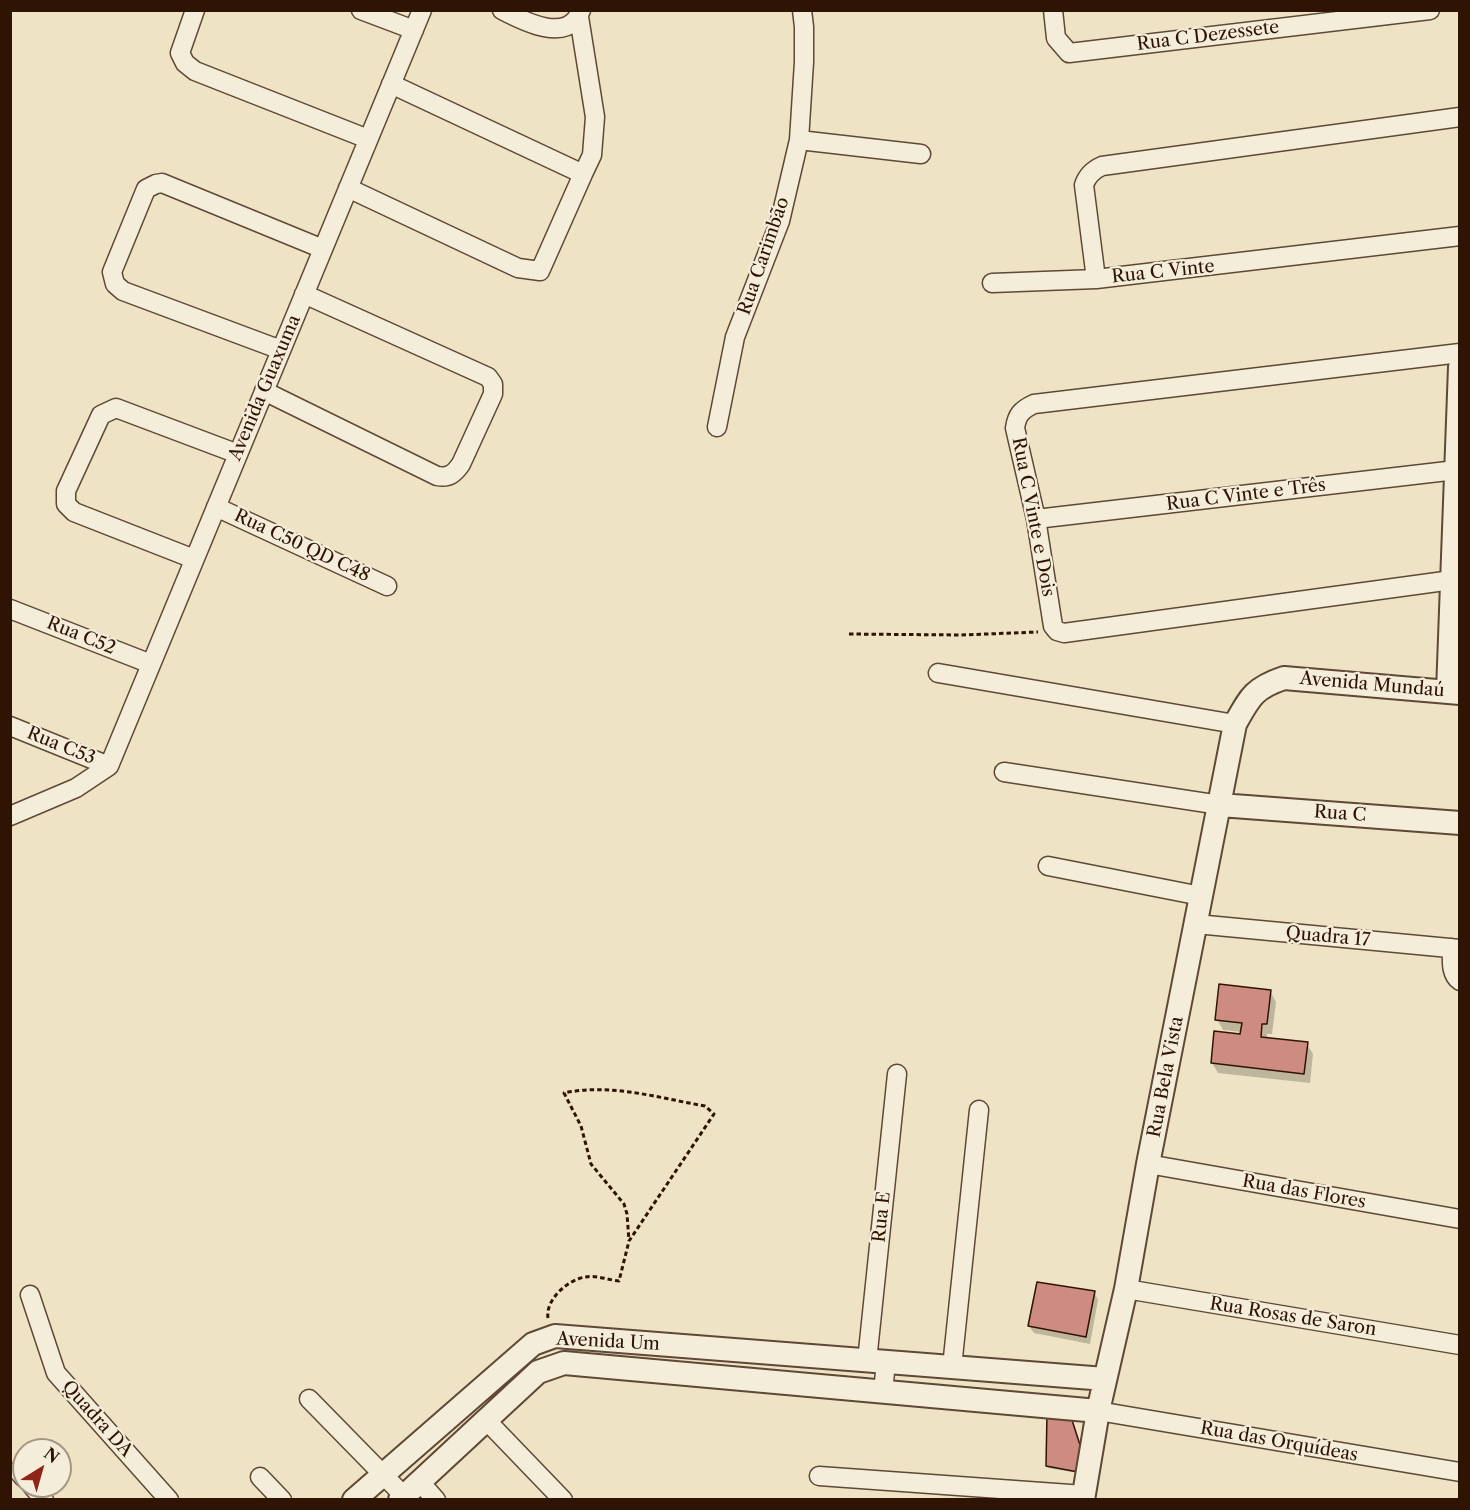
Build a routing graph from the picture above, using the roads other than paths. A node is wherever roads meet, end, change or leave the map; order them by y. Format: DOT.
graph roads {
  1 [pos="195,10"];
  2 [pos="361,10"];
  3 [pos="422,10"];
  4 [pos="502,10"];
  5 [pos="802,10"];
  6 [pos="1053,10"];
  7 [pos="1430,10"];
  8 [pos="580,14"];
  9 [pos="414,30"];
  10 [pos="391,84"];
  11 [pos="1460,117"];
  12 [pos="368,139"];
  13 [pos="799,140"];
  14 [pos="921,154"];
  15 [pos="583,174"];
  16 [pos="348,188"];
  17 [pos="1460,236"];
  18 [pos="323,249"];
  19 [pos="1096,279"];
  20 [pos="992,283"];
  21 [pos="304,294"];
  22 [pos="281,350"];
  23 [pos="1460,353"];
  24 [pos="1460,367"];
  25 [pos="264,391"];
  26 [pos="717,427"];
  27 [pos="238,454"];
  28 [pos="1456,470"];
  29 [pos="216,507"];
  30 [pos="1036,519"];
  31 [pos="194,559"];
  32 [pos="1452,580"];
  33 [pos="387,586"];
  34 [pos="10,609"];
  35 [pos="151,664"];
  36 [pos="938,673"];
  37 [pos="1284,678"];
  38 [pos="1454,692"];
  39 [pos="1235,724"];
  40 [pos="10,726"];
  41 [pos="109,766"];
  42 [pos="1004,772"];
  43 [pos="1220,805"];
  44 [pos="10,816"];
  45 [pos="1460,823"];
  46 [pos="1048,866"];
  47 [pos="1201,896"];
  48 [pos="1196,924"];
  49 [pos="1456,949"];
  50 [pos="1460,981"];
  51 [pos="897,1074"];
  52 [pos="979,1110"];
  53 [pos="1148,1164"];
  54 [pos="1460,1219"];
  55 [pos="1126,1289"];
  56 [pos="30,1295"];
  57 [pos="1460,1345"];
  58 [pos="876,1361"];
  59 [pos="952,1367"];
  60 [pos="1105,1379"];
  61 [pos="883,1392"];
  62 [pos="309,1399"];
  63 [pos="1067,1408"];
  64 [pos="1098,1411"];
  65 [pos="487,1421"];
  66 [pos="1094,1434"];
  67 [pos="1460,1472"];
  68 [pos="382,1474"];
  69 [pos="819,1476"];
  70 [pos="260,1477"];
  71 [pos="408,1492"];
  72 [pos="1083,1497"];
  73 [pos="169,1500"];
  74 [pos="282,1500"];
  75 [pos="354,1500"];
  76 [pos="436,1500"];
  77 [pos="563,1500"];
  1 -- 12 [label="street"];
  2 -- 9 [label="street"];
  3 -- 9 [label="street, Avenida Guaxuma"];
  4 -- 8 [label="street"];
  5 -- 13 [label="street, Rua Carimbão"];
  6 -- 7 [label="street, Rua C Dezessete"];
  8 -- 15 [label="street"];
  9 -- 10 [label="street, Avenida Guaxuma"];
  10 -- 12 [label="street, Avenida Guaxuma"];
  10 -- 15 [label="street"];
  11 -- 19 [label="street, Rua C Vinte"];
  12 -- 16 [label="street, Avenida Guaxuma"];
  13 -- 14 [label="street"];
  13 -- 26 [label="street, Rua Carimbão"];
  15 -- 16 [label="street"];
  16 -- 18 [label="street, Avenida Guaxuma"];
  17 -- 19 [label="street, Rua C Vinte"];
  18 -- 21 [label="street, Avenida Guaxuma"];
  18 -- 22 [label="street"];
  19 -- 20 [label="street"];
  21 -- 22 [label="street, Avenida Guaxuma"];
  21 -- 25 [label="street"];
  22 -- 25 [label="street, Avenida Guaxuma"];
  23 -- 30 [label="street, Rua C Vinte e Dois"];
  24 -- 28 [label="street"];
  25 -- 27 [label="street, Avenida Guaxuma"];
  27 -- 29 [label="street, Avenida Guaxuma"];
  27 -- 31 [label="street"];
  28 -- 30 [label="street, Rua C Vinte e Três"];
  28 -- 32 [label="street"];
  29 -- 31 [label="street, Avenida Guaxuma"];
  29 -- 33 [label="street, Rua C50 QD C48"];
  30 -- 32 [label="street, Rua C Vinte e Dois"];
  31 -- 35 [label="street, Avenida Guaxuma"];
  32 -- 38 [label="street"];
  34 -- 35 [label="street, Rua C52"];
  35 -- 41 [label="street, Avenida Guaxuma"];
  36 -- 39 [label="street"];
  37 -- 38 [label="street, Avenida Mundaú"];
  37 -- 39 [label="street, Rua Bela Vista"];
  39 -- 43 [label="street, Rua Bela Vista"];
  40 -- 41 [label="street, Rua C53"];
  41 -- 44 [label="street, Rua C53"];
  42 -- 43 [label="street"];
  43 -- 45 [label="street, Rua C"];
  43 -- 47 [label="street, Rua Bela Vista"];
  46 -- 47 [label="street"];
  47 -- 48 [label="street, Rua Bela Vista"];
  48 -- 49 [label="street, Quadra 17"];
  48 -- 53 [label="street, Rua Bela Vista"];
  49 -- 50 [label="street"];
  51 -- 58 [label="street, Rua E"];
  52 -- 59 [label="street"];
  53 -- 54 [label="street, Rua das Flores"];
  53 -- 55 [label="street, Rua Bela Vista"];
  55 -- 57 [label="street, Rua Rosas de Saron"];
  55 -- 60 [label="street, Rua Bela Vista"];
  56 -- 73 [label="street, Quadra DA"];
  58 -- 59 [label="street, Avenida Um"];
  58 -- 61 [label="street"];
  58 -- 68 [label="street, Avenida Um"];
  59 -- 60 [label="street, Avenida Um"];
  60 -- 64 [label="street, Rua Bela Vista"];
  61 -- 63 [label="street, Avenida Um"];
  61 -- 65 [label="street, Avenida Um"];
  62 -- 68 [label="street"];
  63 -- 64 [label="street, Avenida Um"];
  63 -- 66 [label="street"];
  64 -- 66 [label="street, Rua Bela Vista"];
  64 -- 67 [label="street, Rua das Orquídeas"];
  65 -- 71 [label="street, Avenida Um"];
  65 -- 77 [label="street"];
  66 -- 72 [label="street, Rua Bela Vista"];
  68 -- 71 [label="street"];
  68 -- 75 [label="street, Avenida Um"];
  69 -- 72 [label="street"];
  70 -- 74 [label="street"];
  71 -- 76 [label="street"];
}
